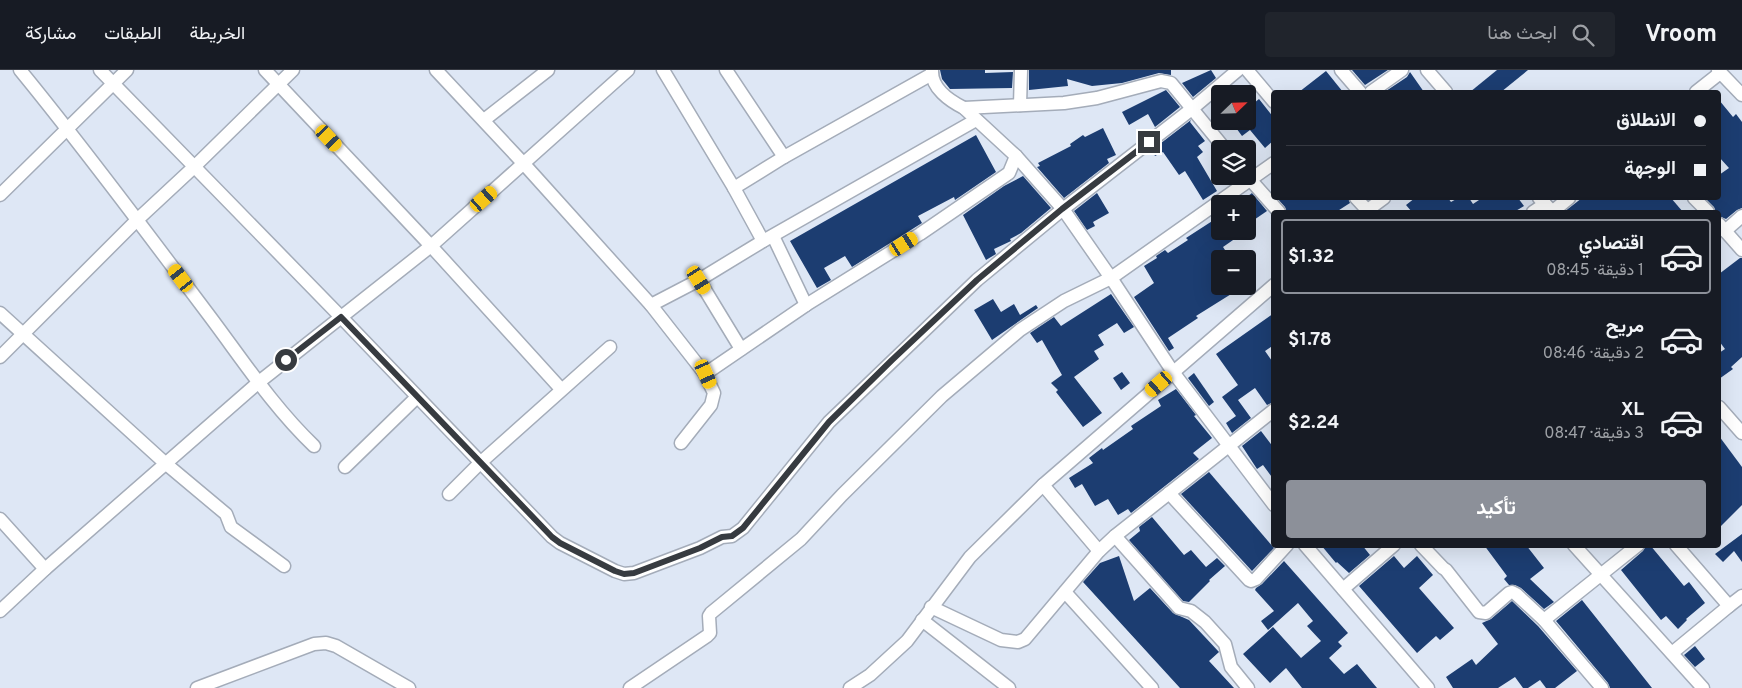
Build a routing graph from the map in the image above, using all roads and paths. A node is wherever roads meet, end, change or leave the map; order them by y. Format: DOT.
graph roads {
  1 [pos="20,70"];
  2 [pos="100,70"];
  3 [pos="127,70"];
  4 [pos="265,70"];
  5 [pos="293,70"];
  6 [pos="436,70"];
  7 [pos="548,70"];
  8 [pos="628,70"];
  9 [pos="664,70"];
  10 [pos="726,70"];
  11 [pos="1021,70"];
  12 [pos="1238,70"];
  13 [pos="1247,70"];
  14 [pos="1341,70"];
  15 [pos="1402,70"];
  16 [pos="1427,70"];
  17 [pos="932,72"];
  18 [pos="1719,72"];
  19 [pos="113,83"];
  20 [pos="278,84"];
  21 [pos="1358,90"];
  22 [pos="1374,90"];
  23 [pos="1444,90"];
  24 [pos="1698,90"];
  25 [pos="1742,95"];
  26 [pos="1271,98"];
  27 [pos="1020,105"];
  28 [pos="964,108"];
  29 [pos="1192,108"];
  30 [pos="484,120"];
  31 [pos="976,120"];
  32 [pos="67,127"];
  33 [pos="1218,140"];
  34 [pos="1016,156"];
  35 [pos="784,157"];
  36 [pos="524,164"];
  37 [pos="1271,165"];
  38 [pos="194,167"];
  39 [pos="1256,174"];
  40 [pos="1239,185"];
  41 [pos="1255,185"];
  42 [pos="734,188"];
  43 [pos="0,195"];
  44 [pos="1358,200"];
  45 [pos="1382,200"];
  46 [pos="1564,200"];
  47 [pos="1696,200"];
  48 [pos="1547,206"];
  49 [pos="1062,209"];
  50 [pos="1277,210"];
  51 [pos="1365,210"];
  52 [pos="1369,210"];
  53 [pos="1706,210"];
  54 [pos="1742,216"];
  55 [pos="137,220"];
  56 [pos="1722,228"];
  57 [pos="768,238"];
  58 [pos="431,246"];
  59 [pos="1742,250"];
  60 [pos="1111,278"];
  61 [pos="699,280"];
  62 [pos="1271,288"];
  63 [pos="651,305"];
  64 [pos="806,305"];
  65 [pos="0,313"];
  66 [pos="341,317"];
  67 [pos="24,334"];
  68 [pos="610,347"];
  69 [pos="741,349"];
  70 [pos="0,357"];
  71 [pos="1173,372"];
  72 [pos="706,374"];
  73 [pos="259,382"];
  74 [pos="561,389"];
  75 [pos="417,397"];
  76 [pos="1721,409"];
  77 [pos="1271,412"];
  78 [pos="1742,433"];
  79 [pos="681,442"];
  80 [pos="1229,445"];
  81 [pos="314,446"];
  82 [pos="165,463"];
  83 [pos="480,463"];
  84 [pos="345,467"];
  85 [pos="1043,485"];
  86 [pos="1170,493"];
  87 [pos="449,494"];
  88 [pos="1271,501"];
  89 [pos="0,519"];
  90 [pos="1115,536"];
  91 [pos="1284,548"];
  92 [pos="1308,548"];
  93 [pos="1391,548"];
  94 [pos="1424,548"];
  95 [pos="1577,548"];
  96 [pos="1634,548"];
  97 [pos="1679,548"];
  98 [pos="1099,551"];
  99 [pos="284,566"];
  100 [pos="45,569"];
  101 [pos="1600,574"];
  102 [pos="1343,589"];
  103 [pos="1065,592"];
  104 [pos="1742,596"];
  105 [pos="1729,606"];
  106 [pos="931,607"];
  107 [pos="0,611"];
  108 [pos="922,620"];
  109 [pos="1544,620"];
  110 [pos="1672,653"];
  111 [pos="1701,687"];
  112 [pos="197,688"];
  113 [pos="409,688"];
  114 [pos="630,688"];
  115 [pos="850,688"];
  116 [pos="1009,688"];
  117 [pos="1152,688"];
  118 [pos="1248,688"];
  119 [pos="1428,688"];
  120 [pos="1602,688"];
  1 -- 32 [label="street"];
  2 -- 19 [label="street"];
  3 -- 19 [label="street"];
  4 -- 20 [label="street"];
  5 -- 20 [label="street"];
  6 -- 30 [label="street"];
  7 -- 30 [label="street"];
  8 -- 36 [label="street"];
  9 -- 42 [label="street"];
  10 -- 35 [label="street"];
  11 -- 27 [label="street"];
  12 -- 29 [label="street"];
  13 -- 26 [label="street"];
  14 -- 21 [label="street"];
  15 -- 22 [label="street"];
  16 -- 23 [label="street"];
  17 -- 28 [label="street"];
  17 -- 35 [label="street"];
  18 -- 24 [label="street"];
  18 -- 25 [label="street"];
  19 -- 32 [label="street"];
  19 -- 38 [label="street"];
  20 -- 38 [label="street"];
  20 -- 58 [label="street"];
  27 -- 28 [label="street"];
  27 -- 29 [label="street"];
  28 -- 31 [label="street"];
  29 -- 33 [label="street"];
  29 -- 49 [label="street"];
  30 -- 36 [label="street"];
  31 -- 34 [label="street"];
  31 -- 57 [label="street"];
  32 -- 43 [label="street"];
  32 -- 55 [label="street"];
  34 -- 49 [label="street"];
  34 -- 64 [label="street"];
  35 -- 42 [label="street"];
  36 -- 58 [label="street"];
  36 -- 63 [label="street"];
  37 -- 39 [label="street"];
  38 -- 55 [label="street"];
  38 -- 66 [label="street"];
  40 -- 60 [label="street"];
  41 -- 50 [label="street"];
  42 -- 57 [label="street"];
  44 -- 51 [label="street"];
  45 -- 52 [label="street"];
  46 -- 48 [label="street"];
  47 -- 53 [label="street"];
  49 -- 60 [label="street"];
  49 -- 83 [label="street"];
  54 -- 56 [label="street"];
  55 -- 67 [label="street"];
  55 -- 73 [label="street"];
  56 -- 59 [label="street"];
  57 -- 61 [label="street"];
  57 -- 64 [label="street"];
  58 -- 66 [label="street"];
  58 -- 74 [label="street"];
  60 -- 71 [label="street"];
  60 -- 114 [label="street"];
  61 -- 63 [label="street"];
  61 -- 69 [label="street"];
  62 -- 71 [label="street"];
  63 -- 72 [label="street"];
  64 -- 69 [label="street"];
  65 -- 67 [label="street"];
  66 -- 73 [label="street"];
  66 -- 75 [label="street"];
  67 -- 70 [label="street"];
  67 -- 82 [label="street"];
  68 -- 74 [label="street"];
  69 -- 72 [label="street"];
  71 -- 80 [label="street"];
  71 -- 85 [label="street"];
  72 -- 79 [label="street"];
  73 -- 81 [label="street"];
  73 -- 82 [label="street"];
  74 -- 83 [label="street"];
  75 -- 83 [label="street"];
  75 -- 84 [label="street"];
  76 -- 78 [label="street"];
  77 -- 80 [label="street"];
  80 -- 86 [label="street"];
  80 -- 88 [label="street"];
  82 -- 99 [label="street"];
  82 -- 100 [label="street"];
  83 -- 87 [label="street"];
  85 -- 98 [label="street"];
  85 -- 106 [label="street"];
  86 -- 90 [label="street"];
  86 -- 91 [label="street"];
  89 -- 100 [label="street"];
  90 -- 98 [label="street"];
  90 -- 118 [label="street"];
  92 -- 102 [label="street"];
  93 -- 102 [label="street"];
  94 -- 109 [label="street"];
  95 -- 101 [label="street"];
  96 -- 101 [label="street"];
  97 -- 105 [label="street"];
  98 -- 103 [label="street"];
  100 -- 107 [label="street"];
  101 -- 109 [label="street"];
  101 -- 110 [label="street"];
  102 -- 119 [label="street"];
  103 -- 106 [label="street"];
  103 -- 117 [label="street"];
  104 -- 105 [label="street"];
  105 -- 110 [label="street"];
  106 -- 108 [label="street"];
  108 -- 115 [label="street"];
  108 -- 116 [label="street"];
  109 -- 120 [label="street"];
  110 -- 111 [label="street"];
  112 -- 113 [label="street"];
}
